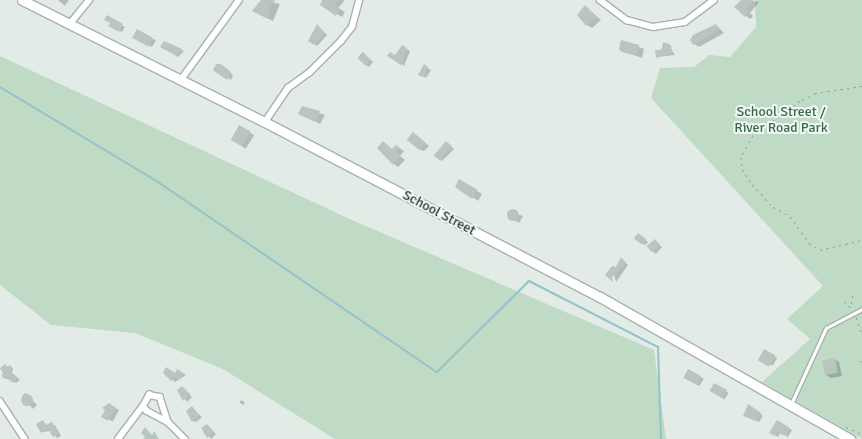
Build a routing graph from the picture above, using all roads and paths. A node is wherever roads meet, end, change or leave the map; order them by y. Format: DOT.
graph roads {
  1 [pos="22,0"];
  2 [pos="89,0"];
  3 [pos="238,0"];
  4 [pos="359,0"];
  5 [pos="600,0"];
  6 [pos="702,0"];
  7 [pos="714,0"];
  8 [pos="706,7"];
  9 [pos="69,25"];
  10 [pos="180,81"];
  11 [pos="862,86"];
  12 [pos="265,122"];
  13 [pos="862,240"];
  14 [pos="853,296"];
  15 [pos="851,305"];
  16 [pos="862,309"];
  17 [pos="0,401"];
  18 [pos="791,404"];
  19 [pos="143,406"];
  20 [pos="168,422"];
  21 [pos="838,423"];
  22 [pos="862,434"];
  23 [pos="25,439"];
  24 [pos="118,439"];
  25 [pos="185,439"];
  26 [pos="850,439"];
  1 -- 9 [label="street, School Street"];
  2 -- 9 [label="street"];
  3 -- 10 [label="street"];
  4 -- 12 [label="street"];
  5 -- 8 [label="street"];
  6 -- 8 [label="street"];
  7 -- 8 [label="street"];
  9 -- 10 [label="street, School Street"];
  10 -- 12 [label="street, School Street"];
  11 -- 13 [label="path"];
  12 -- 18 [label="street, School Street"];
  14 -- 15 [label="path"];
  16 -- 18 [label="lane"];
  17 -- 23 [label="street"];
  18 -- 26 [label="street, School Street"];
  19 -- 20 [label="street"];
  19 -- 20 [label="street"];
  19 -- 24 [label="street"];
  20 -- 25 [label="street"];
  21 -- 22 [label="path"];
}
